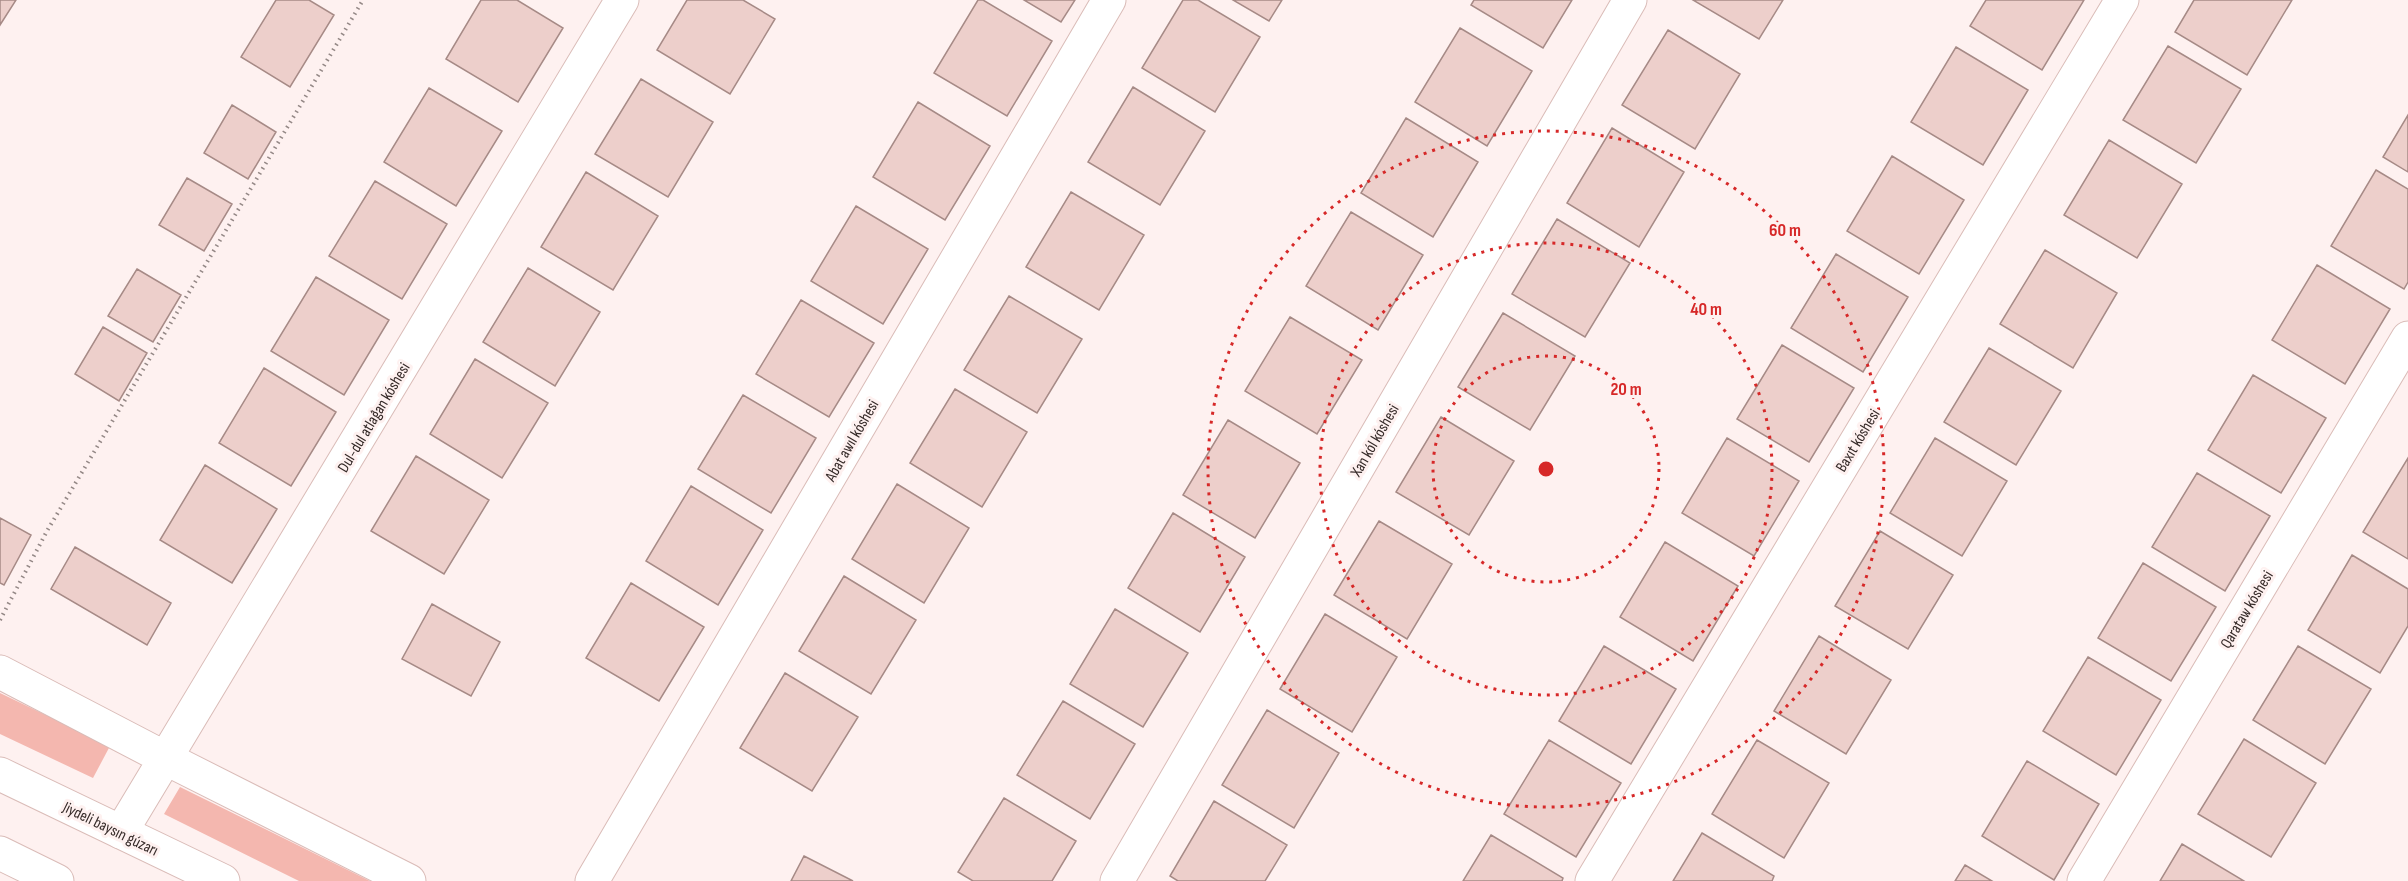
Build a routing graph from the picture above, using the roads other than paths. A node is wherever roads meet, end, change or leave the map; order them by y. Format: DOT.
graph roads {
  1 [pos="622,0"];
  2 [pos="1109,0"];
  3 [pos="1630,0"];
  4 [pos="2122,0"];
  5 [pos="2408,338"];
  6 [pos="0,672"];
  7 [pos="165,758"];
  8 [pos="0,774"];
  9 [pos="121,832"];
  10 [pos="0,853"];
  11 [pos="44,878"];
  12 [pos="223,881"];
  13 [pos="409,881"];
  14 [pos="592,881"];
  15 [pos="1117,881"];
  16 [pos="1592,881"];
  17 [pos="2084,881"];
  1 -- 7 [label="street, Dul-dul atlaǵan kóshesi"];
  2 -- 14 [label="street, Abat awıl kóshesi"];
  3 -- 15 [label="street, Xan kól kóshesi"];
  4 -- 16 [label="street, Baxıt kóshesi"];
  5 -- 17 [label="street, Qarataw kóshesi"];
  6 -- 7 [label="street"];
  7 -- 9 [label="street, Dul-dul atlaǵan kóshesi"];
  7 -- 13 [label="street"];
  8 -- 9 [label="street, Jiydeli baysın gúzarı"];
  9 -- 12 [label="street, Jiydeli baysın gúzarı"];
  10 -- 11 [label="street"];
}
